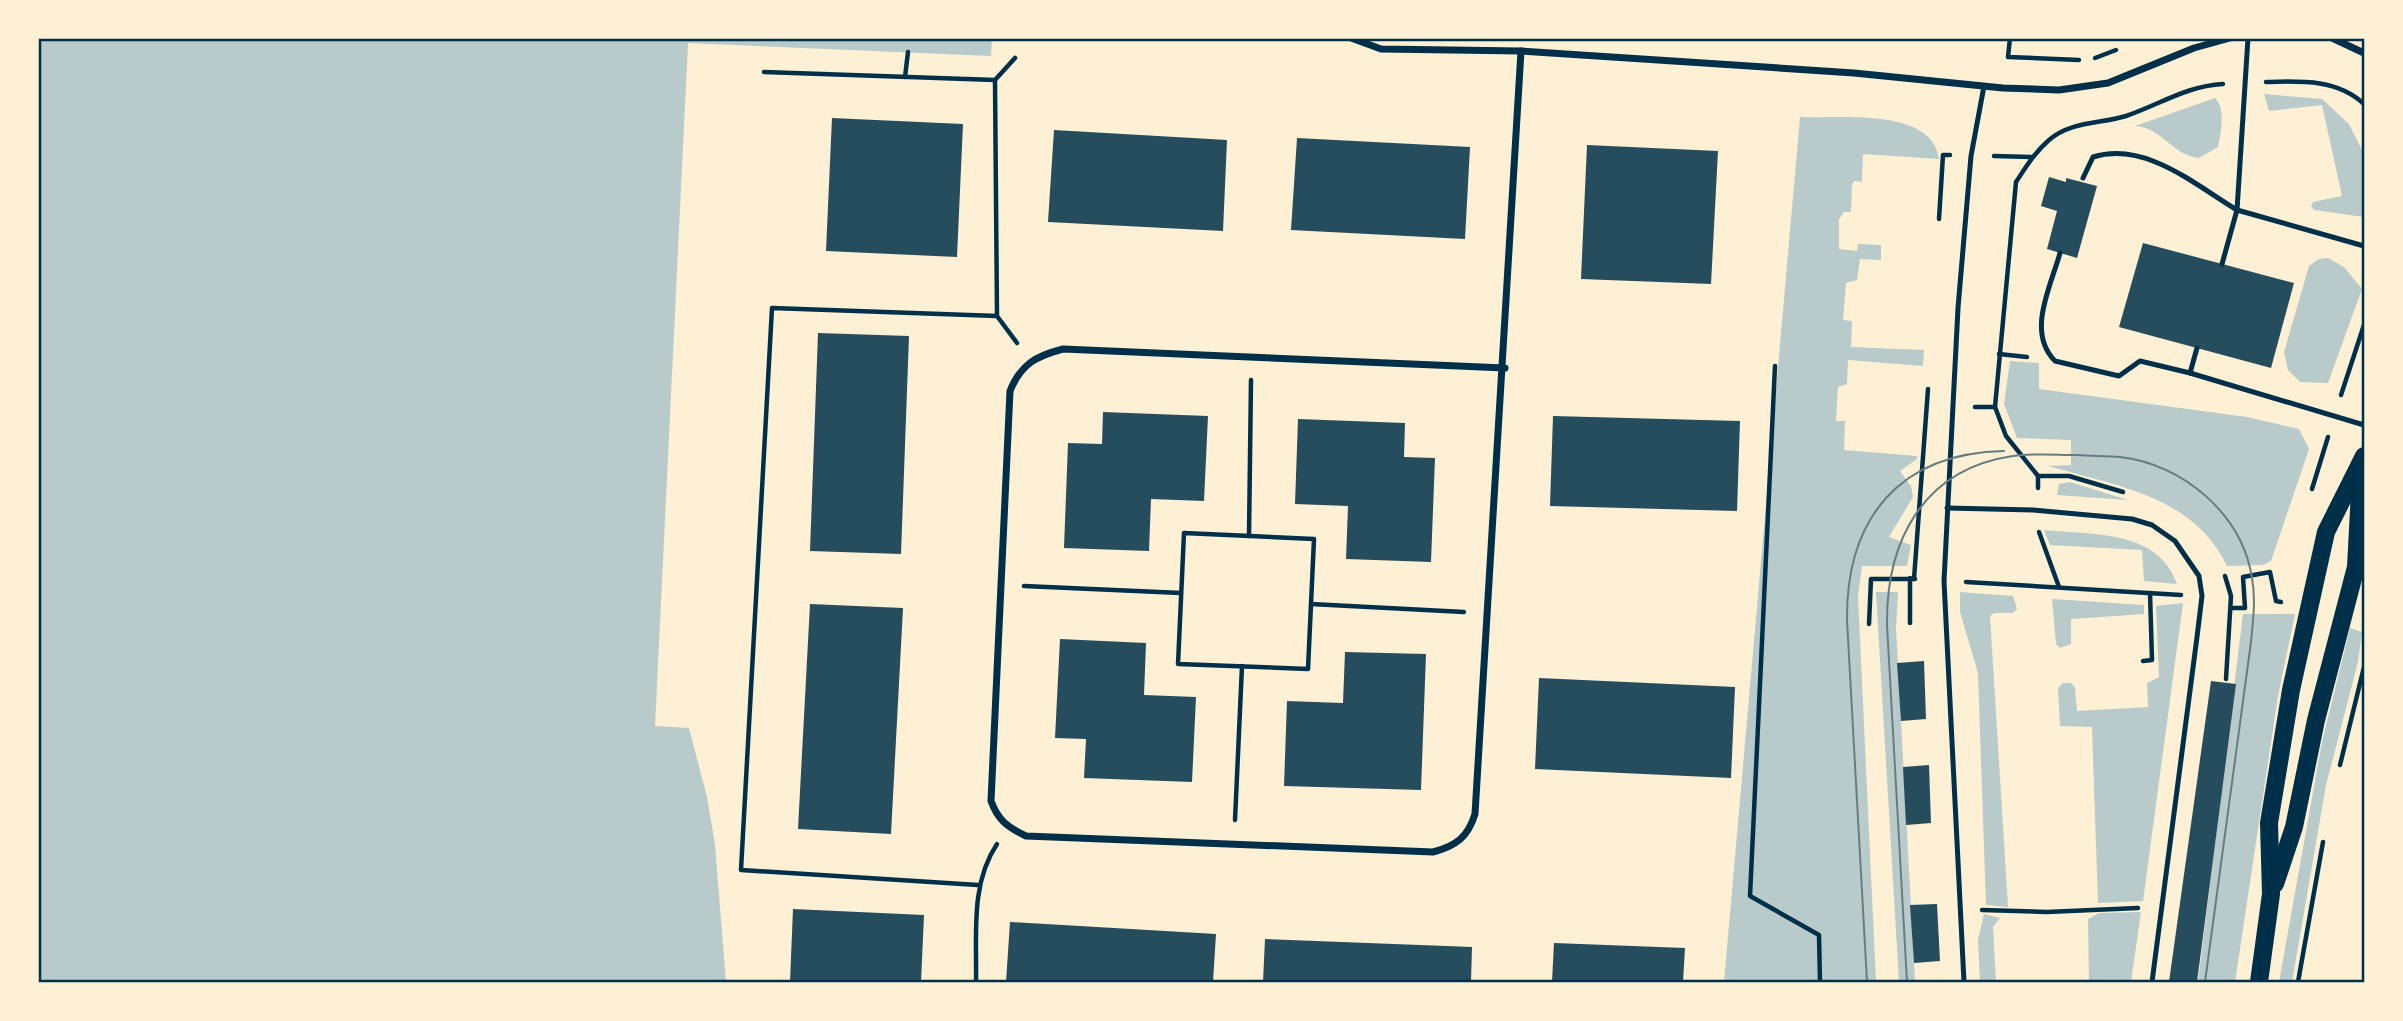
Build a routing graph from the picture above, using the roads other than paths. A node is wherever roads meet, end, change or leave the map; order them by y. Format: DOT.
graph roads {
  1 [pos="1351,38"];
  2 [pos="2230,38"];
  3 [pos="2248,38"];
  4 [pos="2332,38"];
  5 [pos="1521,51"];
  6 [pos="2364,53"];
  7 [pos="1984,86"];
  8 [pos="2083,178"];
  9 [pos="2237,210"];
  10 [pos="2364,246"];
  11 [pos="2060,253"];
  12 [pos="2221,264"];
  13 [pos="2197,348"];
  14 [pos="1505,368"];
  15 [pos="2190,373"];
  16 [pos="2364,425"];
  17 [pos="2363,461"];
  18 [pos="1947,508"];
  19 [pos="2271,894"];
  20 [pos="1964,982"];
  21 [pos="2151,982"];
  22 [pos="2259,982"];
  1 -- 5 [label="street"];
  2 -- 7 [label="street"];
  3 -- 9 [label="lane"];
  4 -- 6 [label="street"];
  5 -- 7 [label="street"];
  5 -- 14 [label="street"];
  7 -- 18 [label="lane"];
  8 -- 9 [label="lane"];
  9 -- 10 [label="lane"];
  9 -- 12 [label="lane"];
  11 -- 15 [label="lane"];
  13 -- 15 [label="lane"];
  14 -- 14 [label="street"];
  15 -- 16 [label="lane"];
  17 -- 19 [label="main road"];
  17 -- 19 [label="main road"];
  18 -- 20 [label="lane"];
  18 -- 21 [label="lane"];
  19 -- 22 [label="main road"];
}
